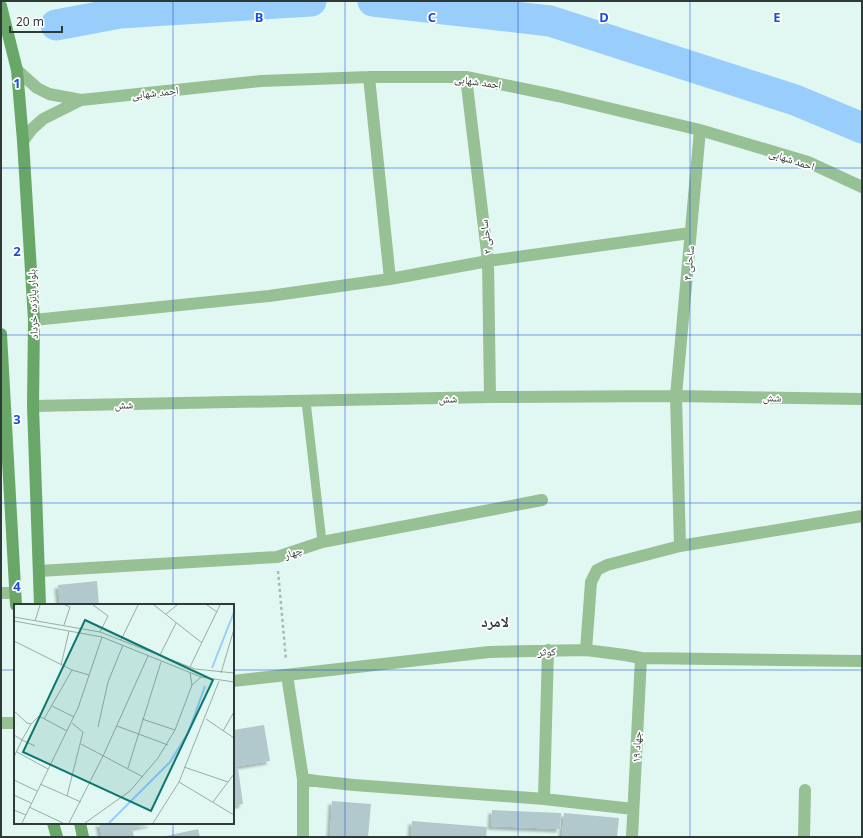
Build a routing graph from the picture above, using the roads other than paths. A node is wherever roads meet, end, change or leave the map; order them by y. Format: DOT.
graph roads {
  1 [pos="1,6"];
  2 [pos="17,70"];
  3 [pos="368,77"];
  4 [pos="466,77"];
  5 [pos="81,100"];
  6 [pos="700,130"];
  7 [pos="23,141"];
  8 [pos="862,187"];
  9 [pos="690,233"];
  10 [pos="488,261"];
  11 [pos="390,279"];
  12 [pos="34,320"];
  13 [pos="1,334"];
  14 [pos="1,342"];
  15 [pos="676,396"];
  16 [pos="490,397"];
  17 [pos="862,399"];
  18 [pos="306,401"];
  19 [pos="33,406"];
  20 [pos="542,500"];
  21 [pos="862,516"];
  22 [pos="322,542"];
  23 [pos="680,546"];
  24 [pos="39,571"];
  25 [pos="1,593"];
  26 [pos="15,599"];
  27 [pos="40,604"];
  28 [pos="548,650"];
  29 [pos="586,650"];
  30 [pos="641,658"];
  31 [pos="862,661"];
  32 [pos="287,675"];
  33 [pos="234,681"];
  34 [pos="1,722"];
  35 [pos="14,723"];
  36 [pos="303,779"];
  37 [pos="806,790"];
  38 [pos="544,799"];
  39 [pos="633,809"];
  40 [pos="53,824"];
  41 [pos="80,824"];
  42 [pos="57,837"];
  43 [pos="84,837"];
  44 [pos="303,837"];
  45 [pos="632,837"];
  46 [pos="804,837"];
  1 -- 2 [label="main road, بلوار پانزده خرداد"];
  2 -- 5 [label="street, احمد شهابی"];
  2 -- 7 [label="main road, بلوار پانزده خرداد"];
  3 -- 4 [label="street, احمد شهابی"];
  3 -- 5 [label="street, احمد شهابی"];
  3 -- 11 [label="street"];
  4 -- 6 [label="street, احمد شهابی"];
  4 -- 10 [label="street, ساحلی ۲"];
  5 -- 7 [label="street, احمد شهابی"];
  6 -- 8 [label="street, احمد شهابی"];
  6 -- 9 [label="street, ساحلی ۴"];
  7 -- 12 [label="main road, بلوار پانزده خرداد"];
  9 -- 10 [label="street"];
  9 -- 15 [label="street, ساحلی ۴"];
  10 -- 11 [label="street"];
  10 -- 16 [label="street, ساحلی ۲"];
  11 -- 12 [label="street"];
  12 -- 19 [label="main road, بلوار پانزده خرداد"];
  13 -- 14 [label="main road"];
  14 -- 26 [label="main road"];
  15 -- 16 [label="street, شش"];
  15 -- 17 [label="street, شش"];
  15 -- 23 [label="street, ساحلی ۴"];
  16 -- 18 [label="street, شش"];
  18 -- 19 [label="street, شش"];
  18 -- 22 [label="lane"];
  19 -- 24 [label="main road, بلوار پانزده خرداد"];
  20 -- 22 [label="street, چهار"];
  21 -- 23 [label="street"];
  22 -- 24 [label="street, چهار"];
  23 -- 29 [label="street"];
  24 -- 27 [label="main road, بلوار پانزده خرداد"];
  25 -- 26 [label="street"];
  28 -- 29 [label="street, کوثر"];
  28 -- 32 [label="street, کوثر"];
  28 -- 38 [label="street"];
  29 -- 30 [label="street, کوثر"];
  30 -- 31 [label="street, کوثر"];
  30 -- 39 [label="street, جهاد ۱۹"];
  32 -- 33 [label="street, کوثر"];
  32 -- 36 [label="street"];
  34 -- 35 [label="street"];
  36 -- 38 [label="street"];
  36 -- 44 [label="street"];
  37 -- 46 [label="street"];
  38 -- 39 [label="street"];
  39 -- 45 [label="street, جهاد ۱۹"];
  40 -- 42 [label="main road"];
  41 -- 43 [label="main road"];
}
